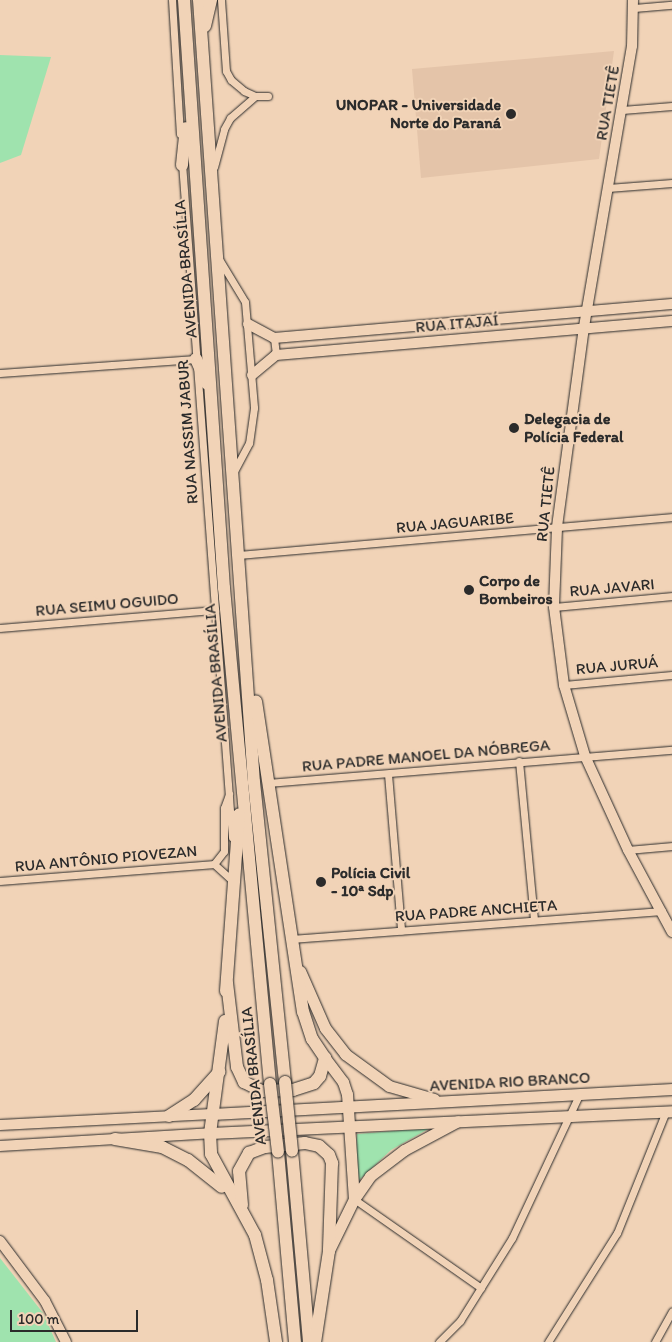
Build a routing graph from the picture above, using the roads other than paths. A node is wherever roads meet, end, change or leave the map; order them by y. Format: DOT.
graph roads {
  1 [pos="172,0"];
  2 [pos="184,0"];
  3 [pos="199,0"];
  4 [pos="211,0"];
  5 [pos="221,0"];
  6 [pos="634,4"];
  7 [pos="672,5"];
  8 [pos="202,45"];
  9 [pos="189,93"];
  10 [pos="255,96"];
  11 [pos="268,96"];
  12 [pos="672,106"];
  13 [pos="622,110"];
  14 [pos="182,165"];
  15 [pos="212,177"];
  16 [pos="672,183"];
  17 [pos="608,188"];
  18 [pos="219,258"];
  19 [pos="672,304"];
  20 [pos="586,313"];
  21 [pos="672,321"];
  22 [pos="248,324"];
  23 [pos="584,328"];
  24 [pos="274,338"];
  25 [pos="276,354"];
  26 [pos="196,359"];
  27 [pos="0,373"];
  28 [pos="252,376"];
  29 [pos="213,404"];
  30 [pos="233,474"];
  31 [pos="672,517"];
  32 [pos="557,528"];
  33 [pos="240,555"];
  34 [pos="672,596"];
  35 [pos="554,607"];
  36 [pos="216,610"];
  37 [pos="0,628"];
  38 [pos="244,628"];
  39 [pos="672,675"];
  40 [pos="564,685"];
  41 [pos="672,750"];
  42 [pos="585,756"];
  43 [pos="519,761"];
  44 [pos="388,774"];
  45 [pos="241,782"];
  46 [pos="268,783"];
  47 [pos="229,793"];
  48 [pos="672,846"];
  49 [pos="628,850"];
  50 [pos="234,863"];
  51 [pos="214,864"];
  52 [pos="232,880"];
  53 [pos="0,881"];
  54 [pos="662,911"];
  55 [pos="534,920"];
  56 [pos="401,930"];
  57 [pos="672,932"];
  58 [pos="292,943"];
  59 [pos="227,983"];
  60 [pos="325,1058"];
  61 [pos="221,1070"];
  62 [pos="672,1089"];
  63 [pos="579,1095"];
  64 [pos="445,1103"];
  65 [pos="349,1105"];
  66 [pos="669,1111"];
  67 [pos="212,1114"];
  68 [pos="571,1115"];
  69 [pos="169,1116"];
  70 [pos="462,1120"];
  71 [pos="350,1124"];
  72 [pos="0,1125"];
  73 [pos="210,1133"];
  74 [pos="115,1139"];
  75 [pos="0,1146"];
  76 [pos="235,1199"];
  77 [pos="354,1200"];
  78 [pos="244,1215"];
  79 [pos="0,1241"];
  80 [pos="329,1251"];
  81 [pos="481,1288"];
  82 [pos="672,1311"];
  83 [pos="66,1342"];
  84 [pos="276,1342"];
  85 [pos="295,1342"];
  86 [pos="310,1342"];
  87 [pos="315,1342"];
  88 [pos="439,1342"];
  89 [pos="548,1342"];
  90 [pos="655,1342"];
  1 -- 14 [label="street, RUA NASSIM JABUR"];
  2 -- 9 [label="highway, AVENIDA BRASÍLIA"];
  3 -- 8 [label="highway, AVENIDA BRASÍLIA"];
  4 -- 8 [label="highway"];
  5 -- 10 [label="street"];
  6 -- 7 [label="street"];
  6 -- 13 [label="street, RUA TIETÊ"];
  8 -- 15 [label="highway, AVENIDA BRASÍLIA"];
  9 -- 14 [label="highway"];
  9 -- 29 [label="highway, AVENIDA BRASÍLIA"];
  10 -- 11 [label="street"];
  10 -- 15 [label="street"];
  12 -- 13 [label="street"];
  13 -- 17 [label="street, RUA TIETÊ"];
  14 -- 26 [label="street, RUA NASSIM JABUR"];
  15 -- 18 [label="highway, AVENIDA BRASÍLIA"];
  16 -- 17 [label="street"];
  17 -- 20 [label="street, RUA TIETÊ"];
  18 -- 22 [label="street"];
  18 -- 30 [label="highway, AVENIDA BRASÍLIA"];
  19 -- 20 [label="street, RUA ITAJAÍ"];
  20 -- 23 [label="street, RUA TIETÊ"];
  20 -- 24 [label="street, RUA ITAJAÍ"];
  21 -- 23 [label="street, RUA ITAJAÍ"];
  22 -- 24 [label="street"];
  22 -- 28 [label="street"];
  23 -- 25 [label="street, RUA ITAJAÍ"];
  23 -- 32 [label="street, RUA TIETÊ"];
  24 -- 25 [label="street"];
  25 -- 28 [label="street"];
  26 -- 27 [label="street"];
  26 -- 29 [label="highway"];
  26 -- 36 [label="street, RUA NASSIM JABUR"];
  28 -- 30 [label="street"];
  29 -- 45 [label="highway, AVENIDA BRASÍLIA"];
  30 -- 33 [label="highway, AVENIDA BRASÍLIA"];
  31 -- 32 [label="street, RUA JAGUARIBE"];
  32 -- 33 [label="street, RUA JAGUARIBE"];
  32 -- 35 [label="street, RUA TIETÊ"];
  33 -- 38 [label="highway, AVENIDA BRASÍLIA"];
  34 -- 35 [label="street, RUA JAVARI"];
  35 -- 40 [label="street, RUA TIETÊ"];
  36 -- 37 [label="street, RUA SEIMU OGUIDO"];
  36 -- 47 [label="street, RUA NASSIM JABUR"];
  38 -- 46 [label="highway"];
  38 -- 86 [label="highway, AVENIDA BRASÍLIA, bridge"];
  39 -- 40 [label="street, RUA JURUÁ"];
  40 -- 42 [label="street, RUA TIETÊ"];
  41 -- 42 [label="street, RUA PADRE MANOEL DA NÓBREGA"];
  42 -- 43 [label="street, RUA PADRE MANOEL DA NÓBREGA"];
  42 -- 49 [label="street, RUA TIETÊ"];
  43 -- 44 [label="street, RUA PADRE MANOEL DA NÓBREGA"];
  43 -- 55 [label="street"];
  44 -- 46 [label="street, RUA PADRE MANOEL DA NÓBREGA"];
  44 -- 56 [label="street"];
  45 -- 50 [label="highway"];
  45 -- 85 [label="highway, AVENIDA BRASÍLIA, bridge"];
  46 -- 58 [label="highway"];
  47 -- 50 [label="street, RUA NASSIM JABUR"];
  47 -- 51 [label="street"];
  48 -- 49 [label="street"];
  49 -- 54 [label="street, RUA TIETÊ"];
  50 -- 52 [label="highway"];
  51 -- 52 [label="street"];
  51 -- 53 [label="street, RUA ANTÔNIO PIOVEZAN"];
  52 -- 59 [label="highway"];
  54 -- 55 [label="street, RUA PADRE ANCHIETA"];
  54 -- 57 [label="street, RUA TIETÊ"];
  55 -- 56 [label="street, RUA PADRE ANCHIETA"];
  56 -- 58 [label="street, RUA PADRE ANCHIETA"];
  58 -- 60 [label="highway"];
  58 -- 64 [label="main road"];
  59 -- 60 [label="highway"];
  59 -- 61 [label="highway"];
  60 -- 65 [label="main road"];
  61 -- 67 [label="highway"];
  61 -- 69 [label="highway"];
  62 -- 63 [label="main road, AVENIDA RIO BRANCO"];
  63 -- 64 [label="main road, AVENIDA RIO BRANCO"];
  63 -- 68 [label="street"];
  64 -- 65 [label="main road, AVENIDA RIO BRANCO"];
  65 -- 67 [label="main road, AVENIDA RIO BRANCO"];
  65 -- 71 [label="main road"];
  66 -- 68 [label="main road"];
  66 -- 89 [label="street"];
  67 -- 69 [label="street"];
  67 -- 73 [label="highway"];
  68 -- 70 [label="main road"];
  68 -- 81 [label="street"];
  69 -- 72 [label="street"];
  70 -- 71 [label="main road"];
  70 -- 77 [label="main road"];
  71 -- 73 [label="main road"];
  71 -- 77 [label="main road"];
  73 -- 74 [label="street"];
  73 -- 76 [label="highway"];
  74 -- 75 [label="street"];
  74 -- 76 [label="highway"];
  76 -- 78 [label="highway"];
  77 -- 80 [label="main road"];
  77 -- 81 [label="street"];
  78 -- 80 [label="highway"];
  78 -- 84 [label="highway"];
  79 -- 83 [label="street"];
  80 -- 87 [label="highway"];
  81 -- 88 [label="street"];
  82 -- 90 [label="street"];
}
